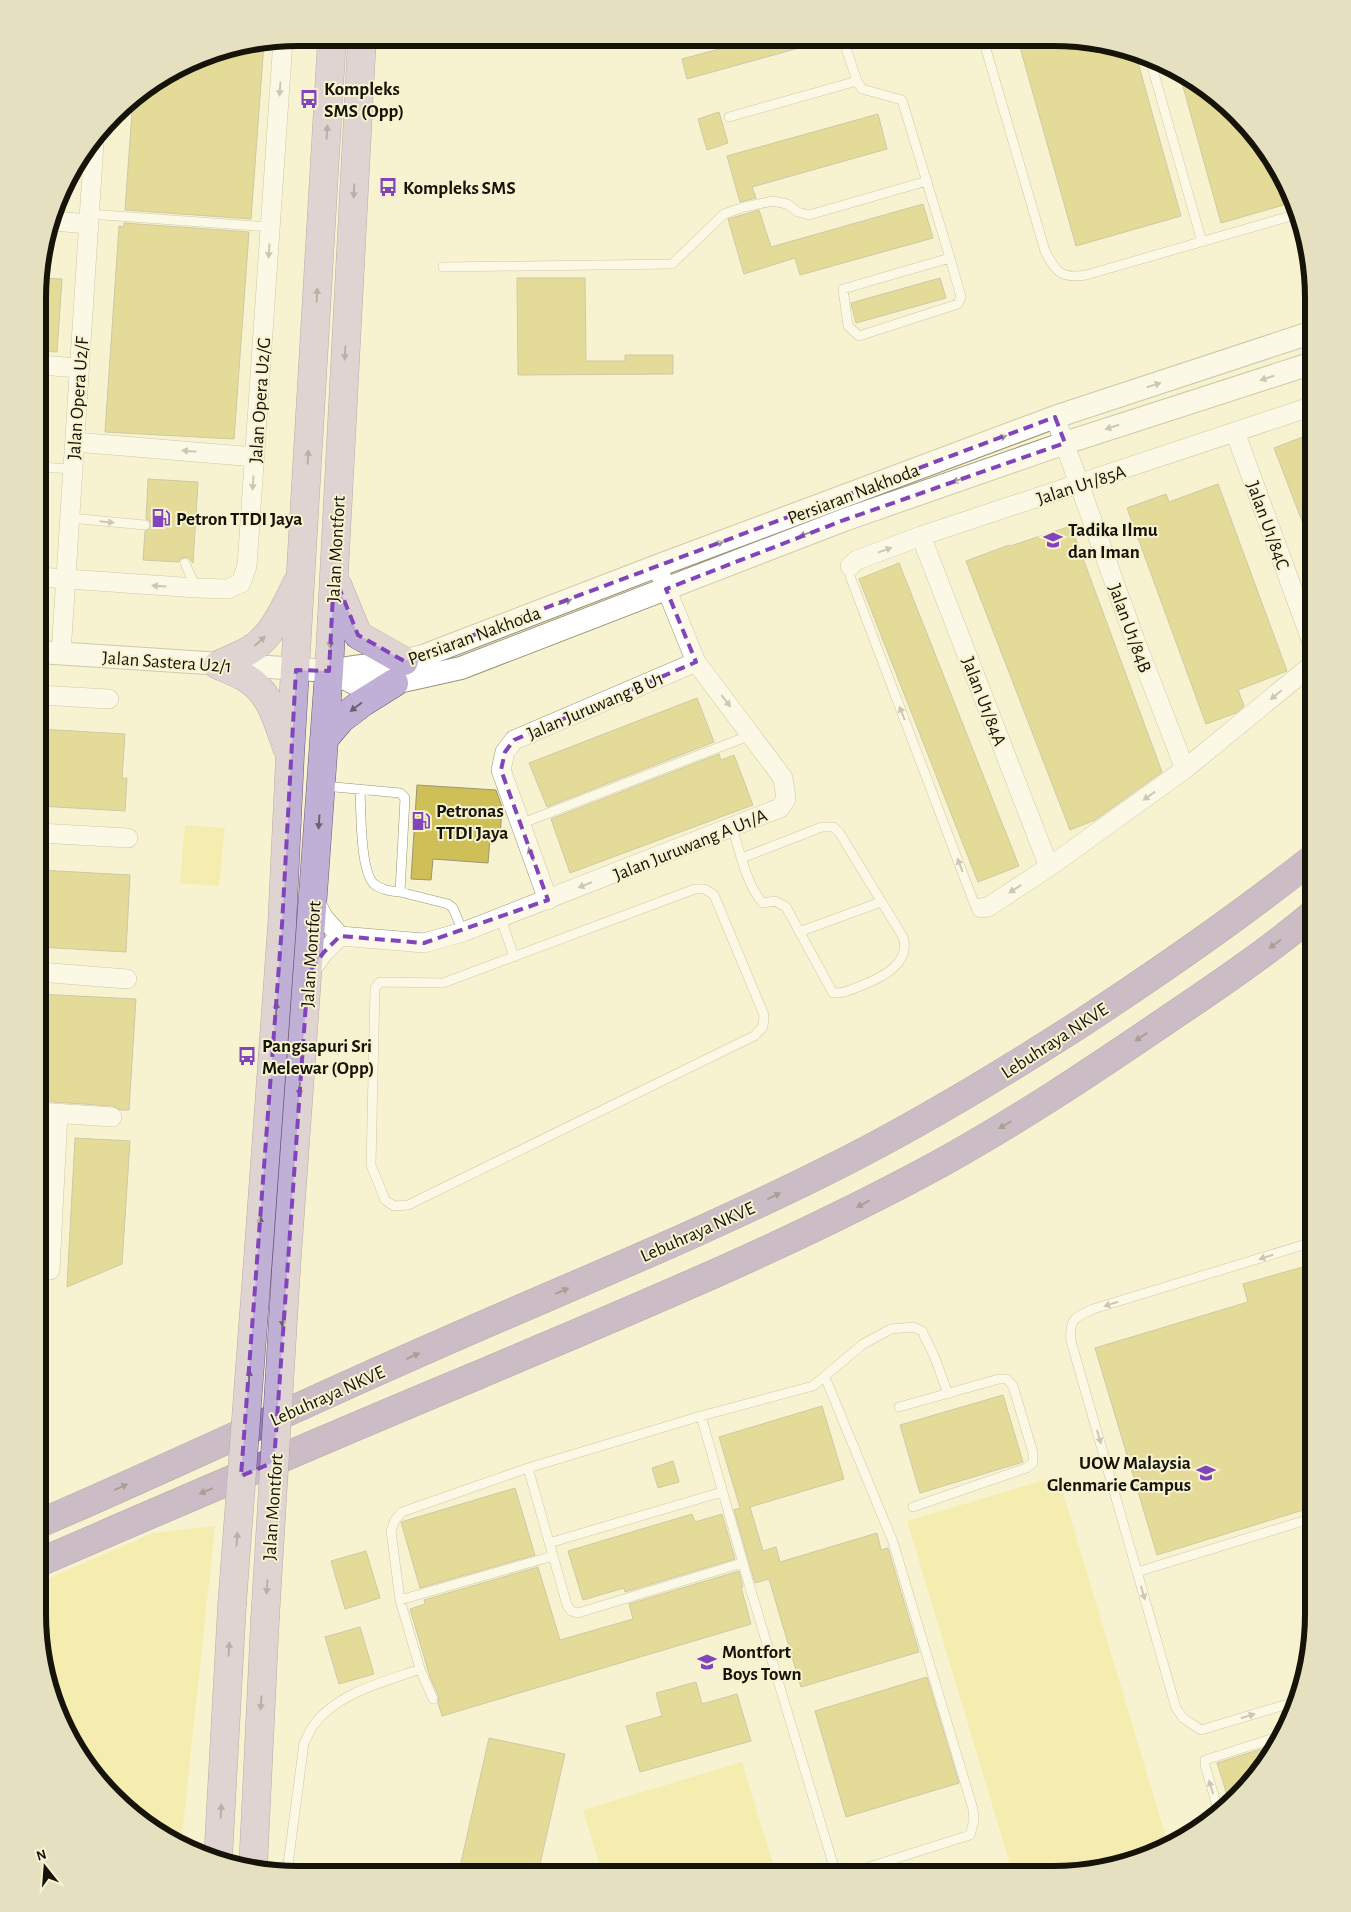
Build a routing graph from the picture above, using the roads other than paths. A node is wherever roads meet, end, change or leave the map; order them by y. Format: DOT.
graph roads {
  1 [pos="332,46"];
  2 [pos="362,46"];
  3 [pos="845,46"];
  4 [pos="985,46"];
  5 [pos="283,47"];
  6 [pos="1154,67"];
  7 [pos="857,81"];
  8 [pos="729,117"];
  9 [pos="93,152"];
  10 [pos="927,181"];
  11 [pos="1291,216"];
  12 [pos="89,219"];
  13 [pos="59,222"];
  14 [pos="271,227"];
  15 [pos="1202,242"];
  16 [pos="950,258"];
  17 [pos="443,267"];
  18 [pos="1305,335"];
  19 [pos="46,365"];
  20 [pos="1305,366"];
  21 [pos="79,368"];
  22 [pos="1305,409"];
  23 [pos="1055,417"];
  24 [pos="1235,432"];
  25 [pos="75,442"];
  26 [pos="1065,443"];
  27 [pos="255,456"];
  28 [pos="46,467"];
  29 [pos="73,469"];
  30 [pos="1080,485"];
  31 [pos="70,518"];
  32 [pos="145,526"];
  33 [pos="921,536"];
  34 [pos="184,563"];
  35 [pos="657,566"];
  36 [pos="850,566"];
  37 [pos="301,575"];
  38 [pos="334,575"];
  39 [pos="46,578"];
  40 [pos="66,580"];
  41 [pos="196,588"];
  42 [pos="666,589"];
  43 [pos="1305,623"];
  44 [pos="50,653"];
  45 [pos="696,662"];
  46 [pos="218,665"];
  47 [pos="296,670"];
  48 [pos="329,671"];
  49 [pos="1305,671"];
  50 [pos="399,672"];
  51 [pos="46,695"];
  52 [pos="109,699"];
  53 [pos="752,735"];
  54 [pos="324,739"];
  55 [pos="290,756"];
  56 [pos="1185,769"];
  57 [pos="321,786"];
  58 [pos="360,789"];
  59 [pos="520,824"];
  60 [pos="732,827"];
  61 [pos="46,833"];
  62 [pos="128,838"];
  63 [pos="742,858"];
  64 [pos="1305,864"];
  65 [pos="1049,867"];
  66 [pos="400,892"];
  67 [pos="314,899"];
  68 [pos="548,900"];
  69 [pos="881,902"];
  70 [pos="980,908"];
  71 [pos="501,919"];
  72 [pos="1305,921"];
  73 [pos="463,932"];
  74 [pos="800,932"];
  75 [pos="340,936"];
  76 [pos="514,957"];
  77 [pos="46,973"];
  78 [pos="308,974"];
  79 [pos="127,979"];
  80 [pos="46,1112"];
  81 [pos="58,1113"];
  82 [pos="112,1117"];
  83 [pos="1305,1244"];
  84 [pos="50,1270"];
  85 [pos="825,1377"];
  86 [pos="948,1394"];
  87 [pos="899,1407"];
  88 [pos="701,1416"];
  89 [pos="528,1468"];
  90 [pos="722,1492"];
  91 [pos="76,1507"];
  92 [pos="913,1507"];
  93 [pos="46,1508"];
  94 [pos="46,1520"];
  95 [pos="1305,1520"];
  96 [pos="549,1543"];
  97 [pos="553,1556"];
  98 [pos="46,1559"];
  99 [pos="742,1563"];
  100 [pos="1137,1572"];
  101 [pos="400,1600"];
  102 [pos="420,1669"];
  103 [pos="432,1699"];
  104 [pos="1288,1704"];
  105 [pos="1272,1739"];
  106 [pos="1217,1805"];
  107 [pos="218,1852"];
  108 [pos="253,1862"];
  109 [pos="288,1865"];
  110 [pos="834,1866"];
  111 [pos="872,1866"];
  37 -- 1 [label="main road, Jalan Montfort, one-way"];
  2 -- 38 [label="main road, Jalan Montfort, one-way"];
  3 -- 7 [label="lane"];
  4 -- 15 [label="lane"];
  5 -- 14 [label="street, Jalan Opera U2/G, one-way"];
  6 -- 15 [label="lane"];
  7 -- 8 [label="lane"];
  7 -- 10 [label="lane"];
  9 -- 12 [label="street, Jalan Opera U2/F"];
  10 -- 16 [label="lane"];
  10 -- 17 [label="lane"];
  11 -- 15 [label="lane"];
  12 -- 13 [label="street"];
  12 -- 14 [label="lane"];
  12 -- 21 [label="street, Jalan Opera U2/F"];
  14 -- 27 [label="street, Jalan Opera U2/G, one-way"];
  16 -- 16 [label="lane"];
  23 -- 18 [label="street, Persiaran Nakhoda, one-way"];
  19 -- 21 [label="street"];
  20 -- 26 [label="street, Persiaran Nakhoda, one-way"];
  21 -- 25 [label="street, Jalan Opera U2/F"];
  22 -- 24 [label="street, Jalan U1/85A"];
  23 -- 26 [label="street, Jalan U1/84B"];
  35 -- 23 [label="street, Persiaran Nakhoda, one-way"];
  24 -- 30 [label="street, Jalan U1/85A"];
  24 -- 43 [label="street, Jalan U1/84C"];
  27 -- 25 [label="street, one-way"];
  25 -- 29 [label="street, Jalan Opera U2/F"];
  26 -- 30 [label="street, Jalan U1/84B"];
  26 -- 42 [label="street, Persiaran Nakhoda, one-way"];
  27 -- 41 [label="street, Jalan Opera U2/G, one-way"];
  28 -- 29 [label="lane"];
  29 -- 31 [label="street, Jalan Opera U2/F"];
  30 -- 33 [label="street, Jalan U1/85A"];
  30 -- 56 [label="street, Jalan U1/84B"];
  31 -- 32 [label="lane, one-way"];
  31 -- 40 [label="street, Jalan Opera U2/F"];
  36 -- 33 [label="street, Jalan U1/85A, one-way"];
  33 -- 65 [label="street, Jalan U1/84A"];
  34 -- 41 [label="lane"];
  35 -- 42 [label="street, Jalan Juruwang A U1/A"];
  50 -- 35 [label="street, Persiaran Nakhoda, one-way"];
  70 -- 36 [label="lane, one-way"];
  46 -- 37 [label="main road, one-way"];
  37 -- 47 [label="main road, Jalan Montfort"];
  38 -- 48 [label="main road, Jalan Montfort, one-way"];
  38 -- 50 [label="main road"];
  39 -- 40 [label="street, Jalan Opera U2/G"];
  41 -- 40 [label="street, Jalan Opera U2/G, one-way"];
  40 -- 44 [label="street, Jalan Opera U2/F"];
  42 -- 45 [label="street, Jalan Juruwang A U1/A"];
  42 -- 50 [label="street, Persiaran Nakhoda"];
  44 -- 46 [label="street, Jalan Sastera U2/1"];
  45 -- 53 [label="street, Jalan Juruwang A U1/A, one-way"];
  45 -- 59 [label="street, Jalan Juruwang B U1"];
  46 -- 47 [label="street, Jalan Sastera U2/1"];
  46 -- 55 [label="main road"];
  47 -- 48 [label="street, Jalan Sastera U2/1"];
  47 -- 55 [label="main road, Jalan Montfort"];
  48 -- 50 [label="street, Persiaran Nakhoda"];
  48 -- 54 [label="main road, Jalan Montfort"];
  49 -- 56 [label="street, one-way"];
  50 -- 54 [label="main road, one-way"];
  51 -- 52 [label="street"];
  53 -- 59 [label="lane"];
  53 -- 60 [label="street, Jalan Juruwang A U1/A"];
  54 -- 57 [label="main road, Jalan Montfort"];
  107 -- 55 [label="main road, Jalan Montfort, one-way, bridge"];
  56 -- 65 [label="street, one-way"];
  57 -- 58 [label="lane"];
  57 -- 67 [label="main road, Jalan Montfort, one-way"];
  58 -- 66 [label="lane"];
  58 -- 66 [label="lane"];
  68 -- 59 [label="street, Jalan Juruwang B U1, one-way"];
  60 -- 63 [label="lane"];
  60 -- 68 [label="street, Jalan Juruwang A U1/A, one-way"];
  61 -- 62 [label="street"];
  63 -- 69 [label="lane"];
  63 -- 74 [label="lane"];
  91 -- 64 [label="highway, Lebuhraya NKVE, one-way"];
  65 -- 70 [label="street, one-way"];
  66 -- 73 [label="lane"];
  67 -- 75 [label="street"];
  67 -- 78 [label="main road, Jalan Montfort"];
  68 -- 71 [label="street, Jalan Juruwang A U1/A"];
  69 -- 74 [label="lane"];
  69 -- 74 [label="lane"];
  71 -- 73 [label="street, Jalan Juruwang A U1/A"];
  71 -- 76 [label="lane"];
  72 -- 98 [label="highway, one-way"];
  73 -- 75 [label="street, Jalan Juruwang A U1/A"];
  75 -- 78 [label="street"];
  76 -- 76 [label="lane"];
  77 -- 79 [label="street"];
  78 -- 108 [label="main road, Jalan Montfort, one-way, bridge"];
  80 -- 81 [label="street"];
  81 -- 82 [label="street"];
  81 -- 84 [label="street"];
  83 -- 100 [label="lane, one-way"];
  85 -- 86 [label="lane"];
  85 -- 88 [label="lane"];
  85 -- 111 [label="lane"];
  86 -- 87 [label="lane"];
  86 -- 92 [label="lane"];
  88 -- 89 [label="lane"];
  88 -- 90 [label="lane"];
  89 -- 96 [label="lane"];
  89 -- 101 [label="lane"];
  90 -- 96 [label="lane"];
  90 -- 99 [label="lane"];
  91 -- 93 [label="highway"];
  91 -- 94 [label="highway, Lebuhraya NKVE"];
  95 -- 100 [label="lane"];
  96 -- 97 [label="lane"];
  97 -- 99 [label="lane"];
  97 -- 101 [label="lane"];
  99 -- 110 [label="lane"];
  100 -- 104 [label="lane, one-way"];
  101 -- 102 [label="lane"];
  102 -- 103 [label="lane"];
  102 -- 109 [label="lane"];
  106 -- 105 [label="lane, one-way"];
}
